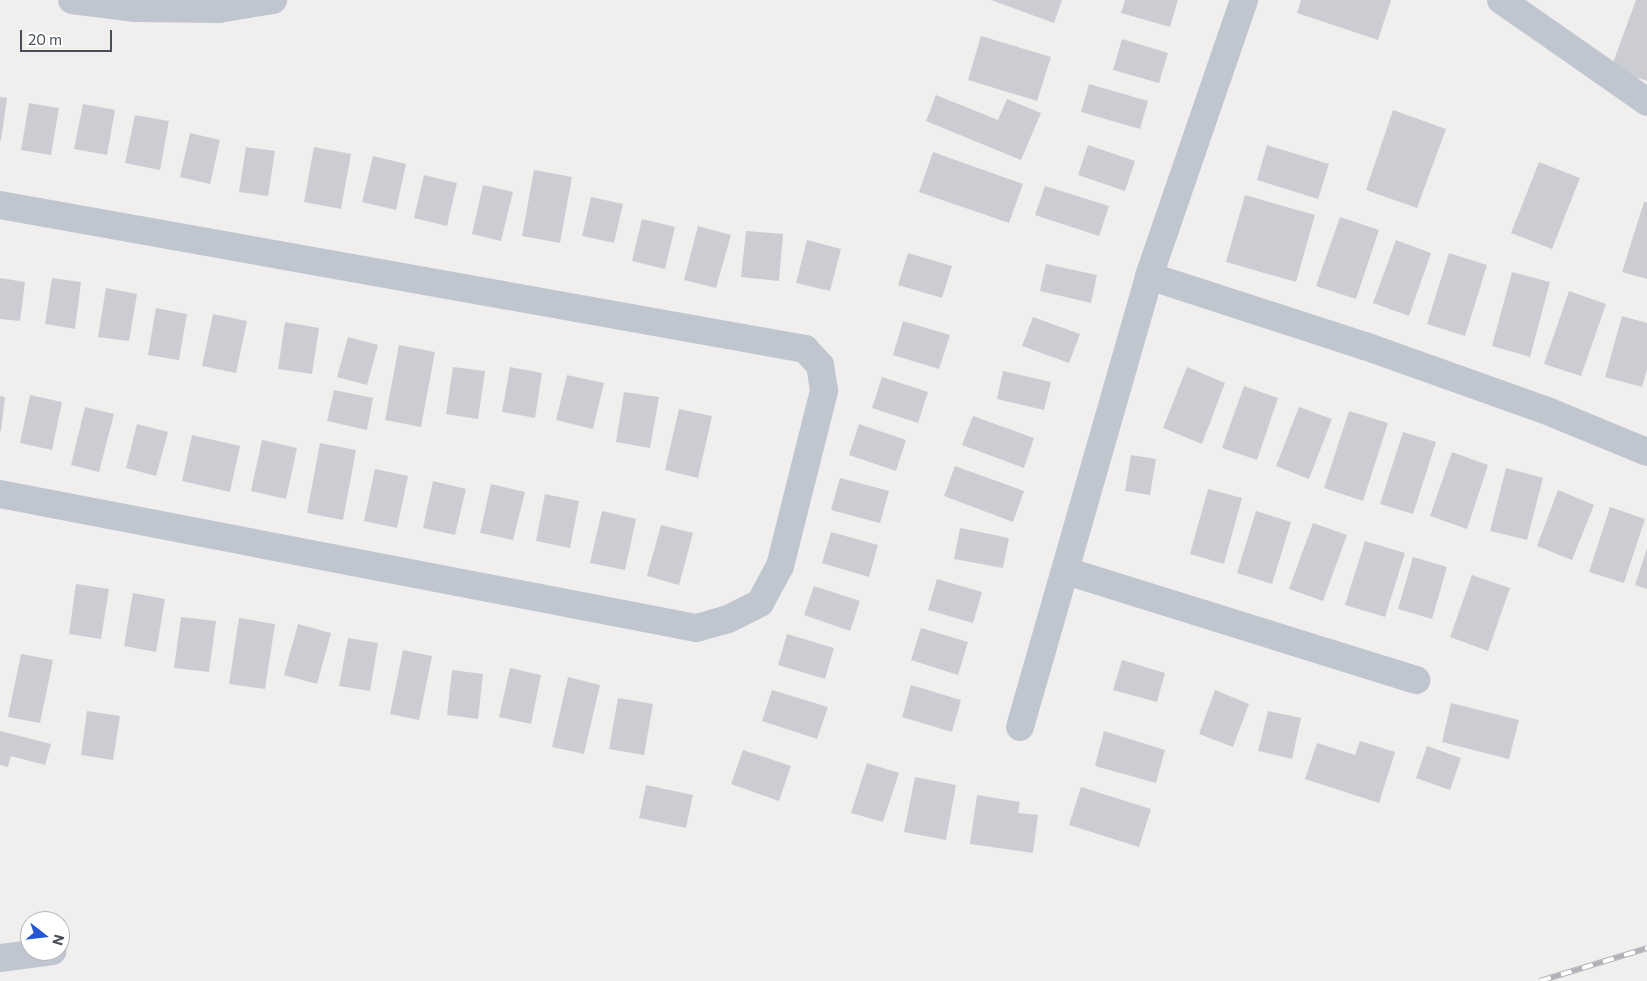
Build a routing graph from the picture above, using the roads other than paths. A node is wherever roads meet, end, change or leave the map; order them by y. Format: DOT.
graph roads {
  1 [pos="72,0"];
  2 [pos="273,0"];
  3 [pos="1244,0"];
  4 [pos="1501,0"];
  5 [pos="1647,102"];
  6 [pos="0,205"];
  7 [pos="1149,276"];
  8 [pos="1647,452"];
  9 [pos="0,494"];
  10 [pos="1066,571"];
  11 [pos="1416,680"];
  12 [pos="1020,727"];
  13 [pos="20,955"];
  14 [pos="0,958"];
  1 -- 2 [label="street"];
  3 -- 7 [label="street"];
  4 -- 5 [label="street"];
  6 -- 9 [label="street"];
  7 -- 8 [label="street"];
  7 -- 10 [label="street"];
  10 -- 11 [label="street"];
  10 -- 12 [label="street"];
  13 -- 14 [label="street"];
}
